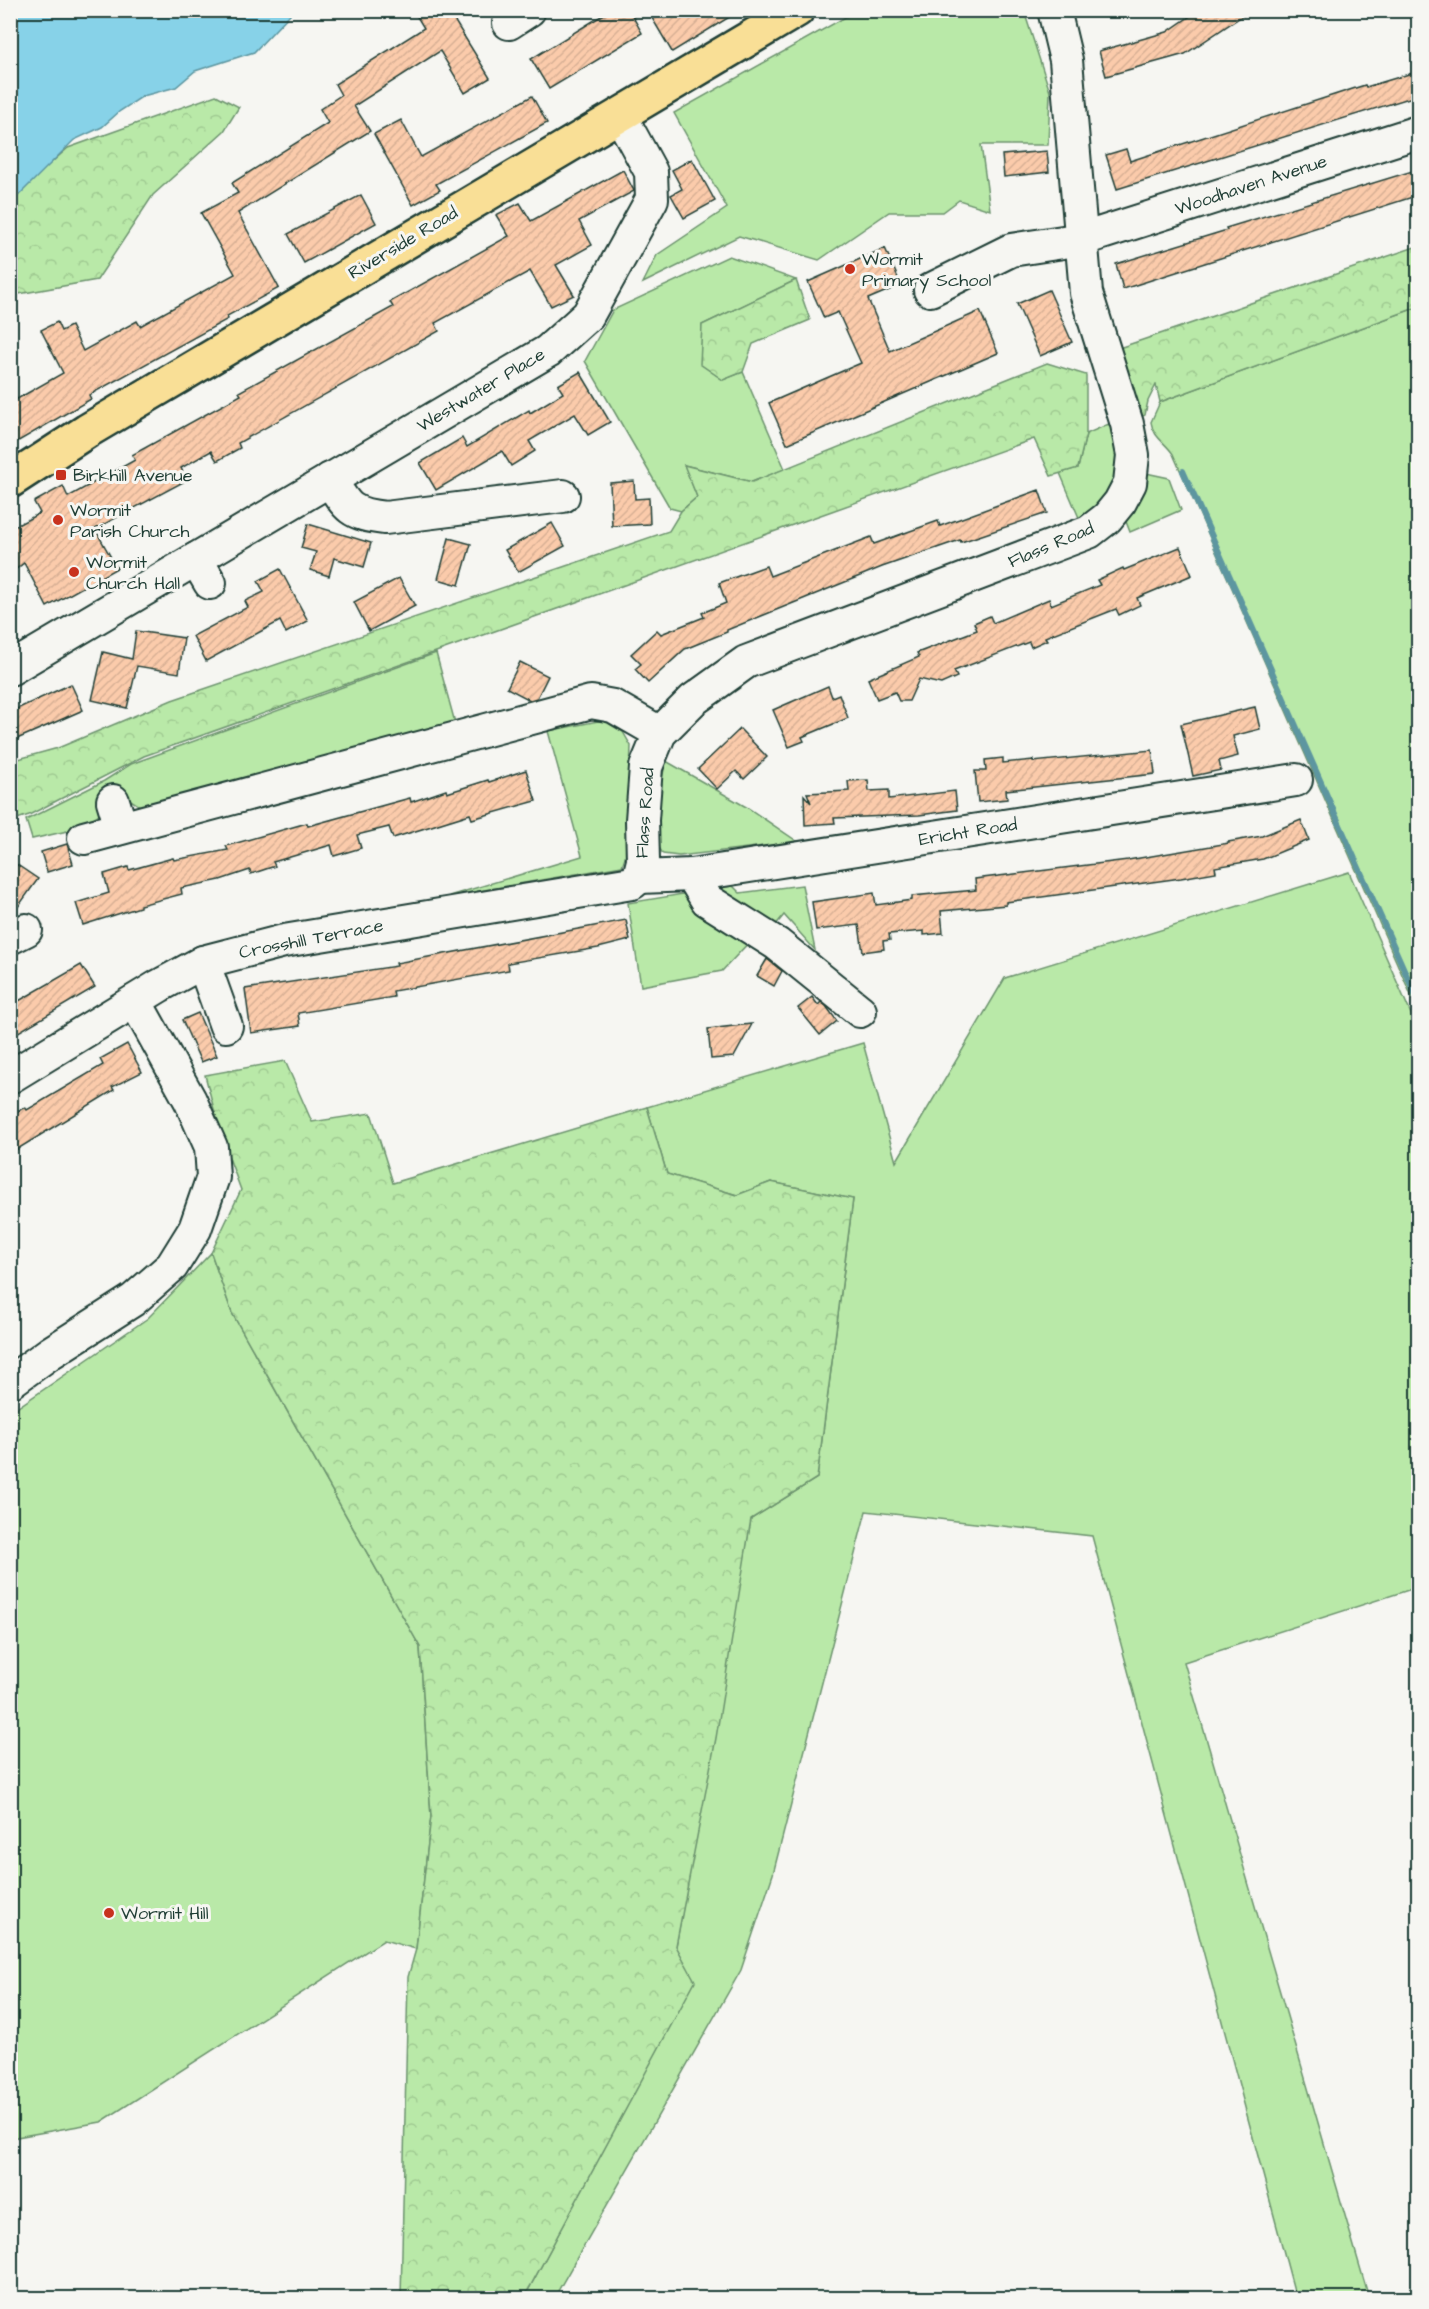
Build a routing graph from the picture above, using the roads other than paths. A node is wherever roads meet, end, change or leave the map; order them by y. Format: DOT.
graph roads {
  1 [pos="797,10"];
  2 [pos="1054,10"];
  3 [pos="620,115"];
  4 [pos="1419,132"];
  5 [pos="1083,238"];
  6 [pos="930,290"];
  7 [pos="330,479"];
  8 [pos="10,481"];
  9 [pos="563,496"];
  10 [pos="10,669"];
  11 [pos="660,733"];
  12 [pos="1296,780"];
  13 [pos="84,838"];
  14 [pos="692,875"];
  15 [pos="639,877"];
  16 [pos="202,962"];
  17 [pos="135,1001"];
  18 [pos="860,1011"];
  19 [pos="226,1026"];
  20 [pos="10,1077"];
  21 [pos="10,1382"];
  1 -- 3 [label="main road, Riverside Road"];
  2 -- 5 [label="street, Flass Road"];
  3 -- 7 [label="street, Westwater Place"];
  3 -- 8 [label="main road, Riverside Road"];
  4 -- 5 [label="street, Woodhaven Avenue"];
  5 -- 6 [label="street, Woodhaven Avenue"];
  5 -- 11 [label="street, Flass Road"];
  7 -- 9 [label="street"];
  7 -- 10 [label="street, Westwater Place"];
  11 -- 13 [label="street"];
  11 -- 15 [label="street, Flass Road"];
  12 -- 14 [label="street, Ericht Road"];
  14 -- 15 [label="street, Ericht Road"];
  14 -- 18 [label="street"];
  15 -- 16 [label="street, Crosshill Terrace"];
  16 -- 17 [label="street, Crosshill Terrace"];
  16 -- 19 [label="street"];
  17 -- 20 [label="street, Crosshill Terrace"];
  17 -- 21 [label="street"];
}
